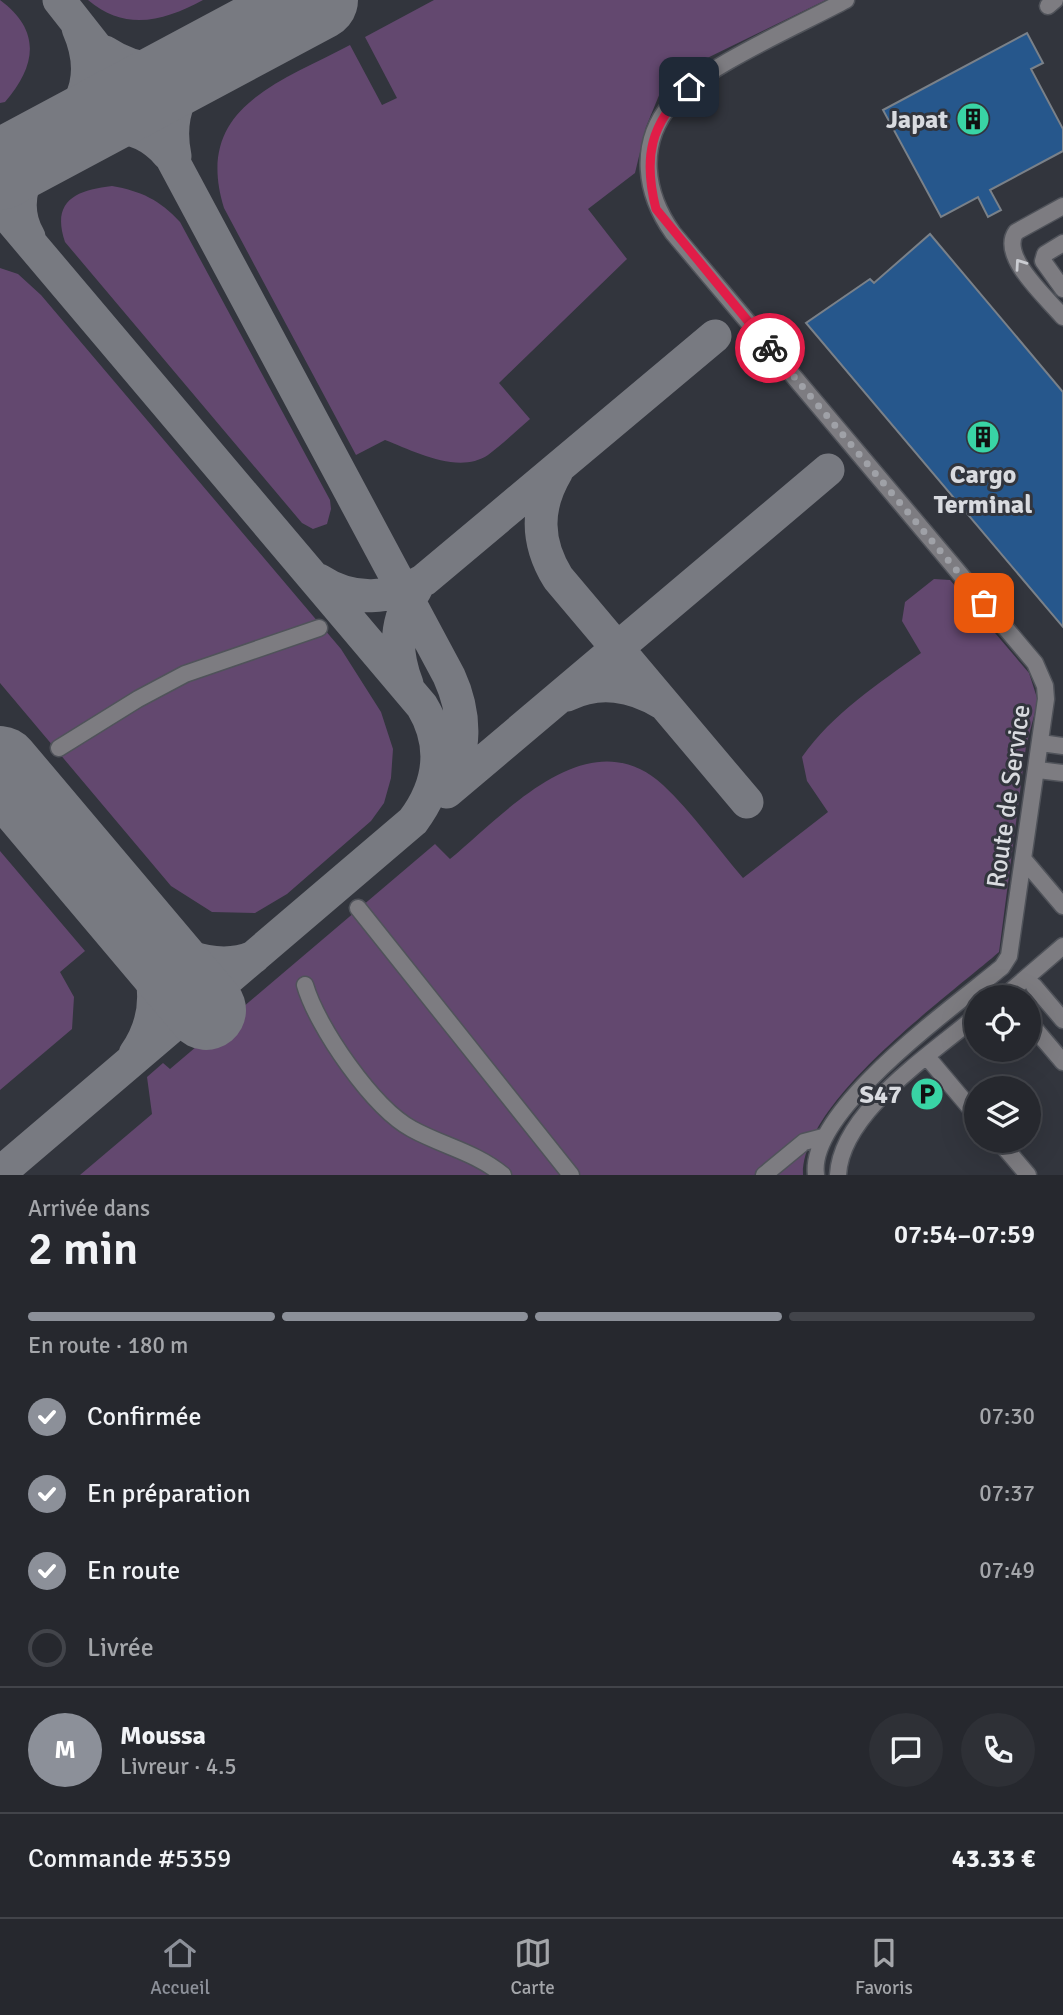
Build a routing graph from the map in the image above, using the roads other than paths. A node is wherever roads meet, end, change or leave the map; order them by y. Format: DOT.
graph roads {
  1 [pos="846,0"];
  2 [pos="1063,206"];
  3 [pos="1063,243"];
  4 [pos="1060,283"];
  5 [pos="1063,317"];
  6 [pos="319,628"];
  7 [pos="1041,743"];
  8 [pos="1063,746"];
  9 [pos="58,748"];
  10 [pos="1038,770"];
  11 [pos="1063,773"];
  12 [pos="1024,860"];
  13 [pos="1063,906"];
  14 [pos="358,908"];
  15 [pos="1063,946"];
  16 [pos="305,985"];
  17 [pos="1018,985"];
  18 [pos="1041,994"];
  19 [pos="1063,1020"];
  20 [pos="964,1026"];
  21 [pos="1041,1036"];
  22 [pos="928,1058"];
  23 [pos="1063,1062"];
  24 [pos="964,1101"];
  25 [pos="823,1137"];
  26 [pos="1009,1153"];
  27 [pos="503,1175"];
  28 [pos="571,1175"];
  29 [pos="764,1175"];
  30 [pos="816,1175"];
  31 [pos="838,1175"];
  32 [pos="1028,1175"];
  1 -- 7 [label="street, Route de Service"];
  5 -- 2 [label="street, one-way"];
  3 -- 4 [label="street"];
  6 -- 9 [label="street"];
  7 -- 8 [label="street"];
  7 -- 10 [label="street, Route de Service"];
  10 -- 11 [label="street"];
  10 -- 12 [label="street, Route de Service"];
  12 -- 13 [label="street"];
  12 -- 25 [label="street, Route de Service"];
  14 -- 28 [label="street"];
  15 -- 17 [label="street"];
  16 -- 27 [label="street"];
  18 -- 19 [label="street"];
  20 -- 22 [label="street"];
  21 -- 23 [label="street"];
  22 -- 24 [label="street"];
  22 -- 31 [label="street"];
  25 -- 29 [label="street"];
  25 -- 30 [label="street, Route de Service"];
  26 -- 32 [label="street"];
}
